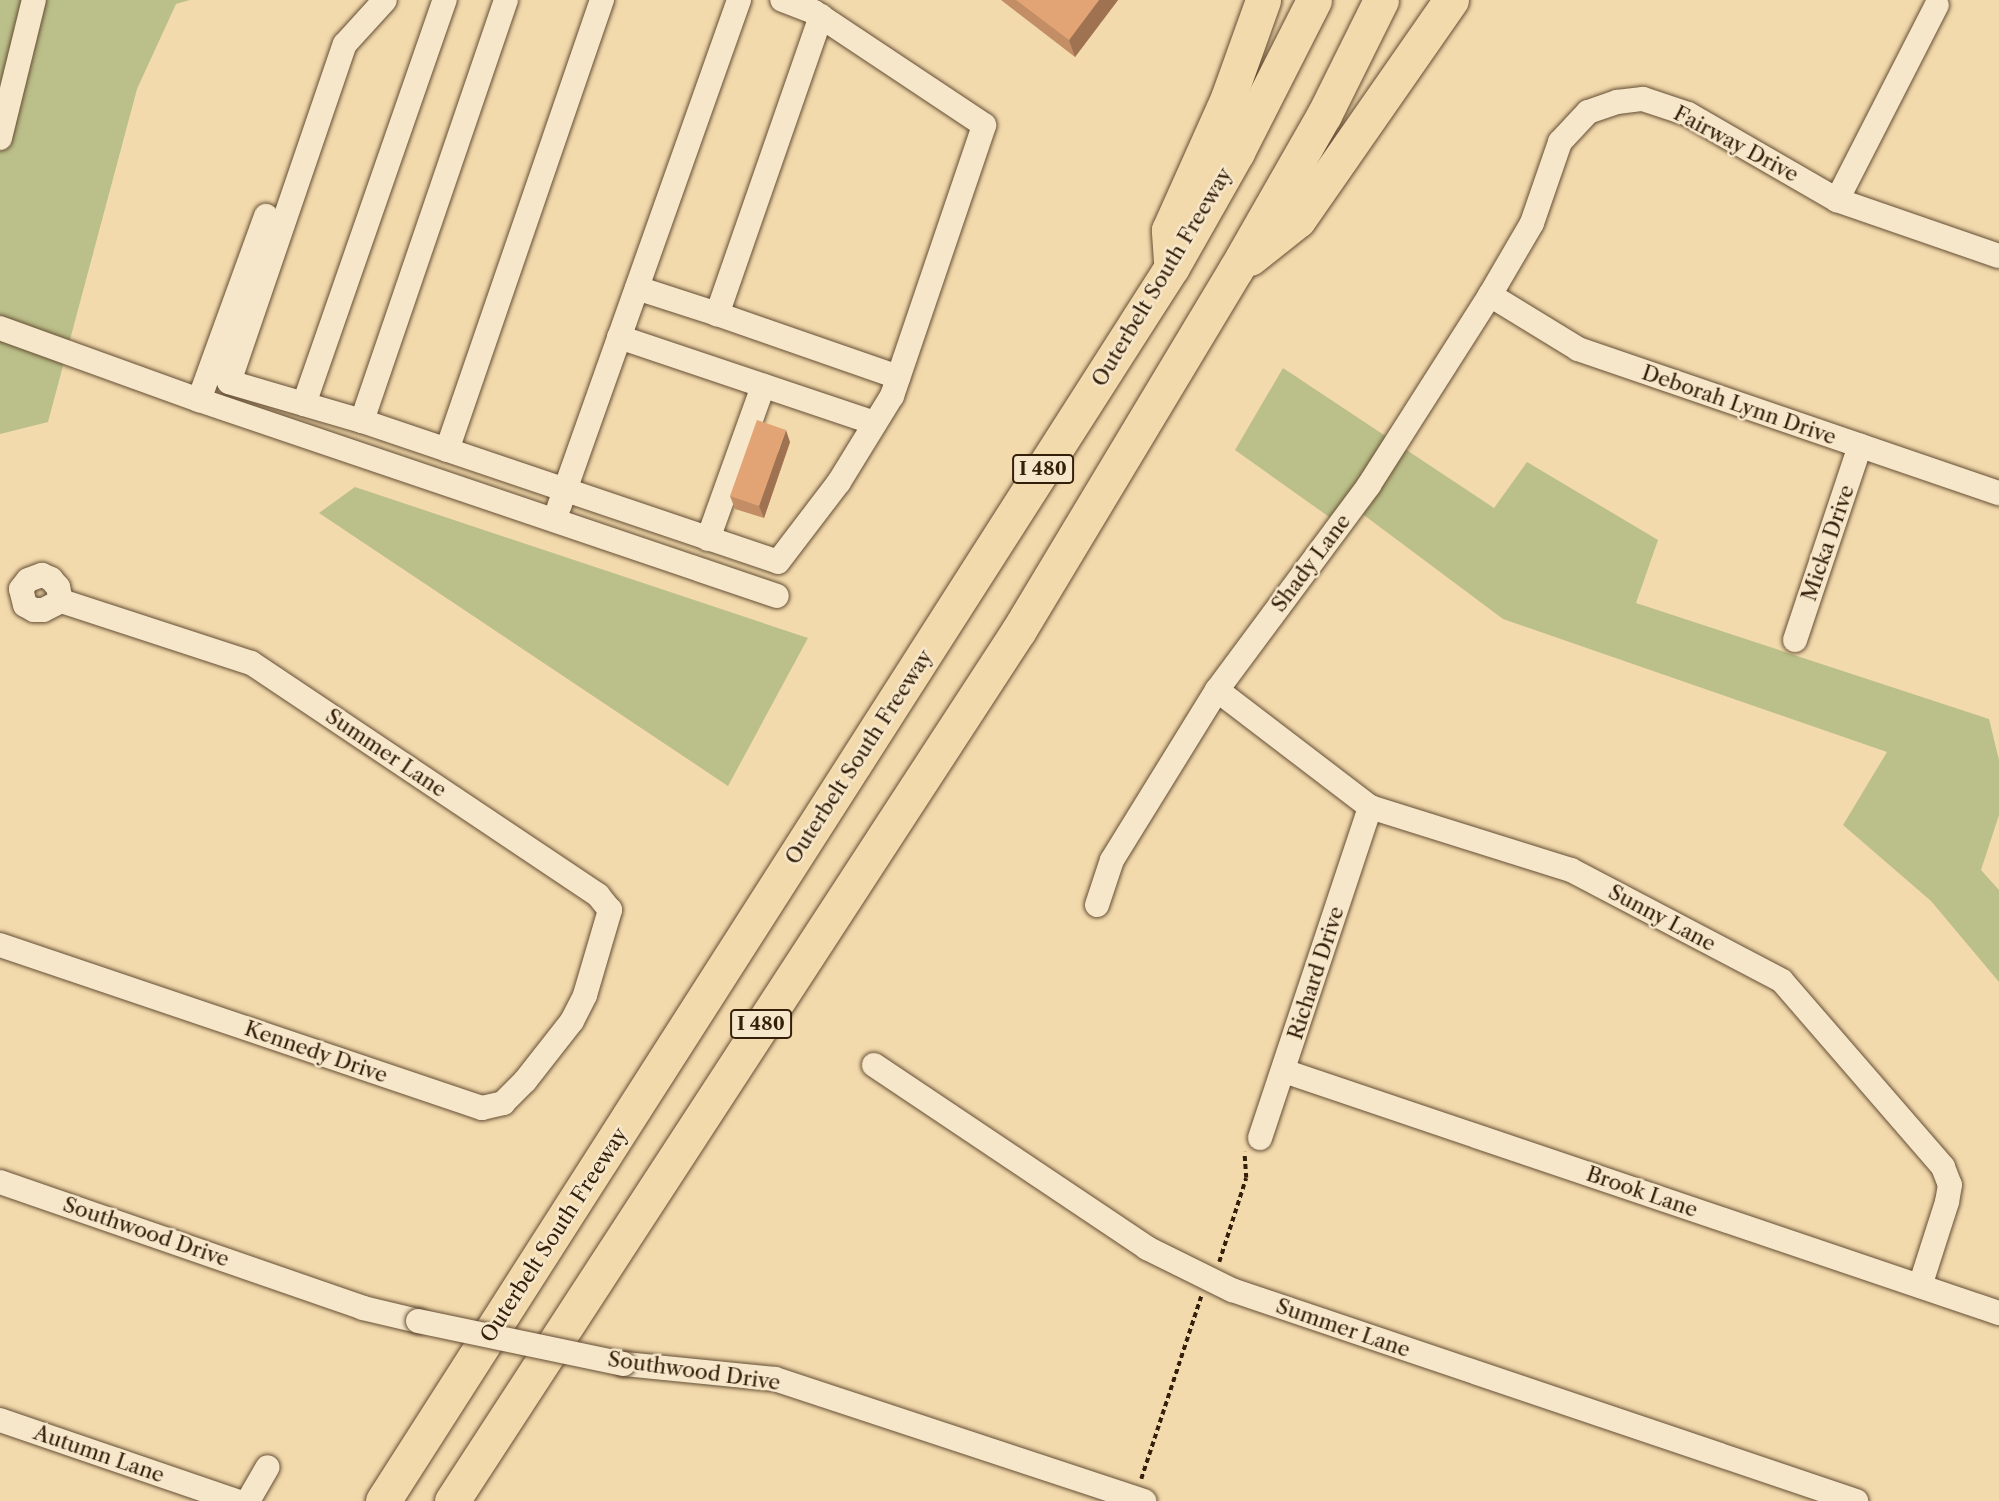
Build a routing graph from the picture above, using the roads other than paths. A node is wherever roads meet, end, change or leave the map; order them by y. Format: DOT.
graph roads {
  1 [pos="34,0"];
  2 [pos="384,0"];
  3 [pos="445,0"];
  4 [pos="506,0"];
  5 [pos="602,0"];
  6 [pos="739,0"];
  7 [pos="782,0"];
  8 [pos="1263,0"];
  9 [pos="1314,0"];
  10 [pos="1381,0"];
  11 [pos="1451,0"];
  12 [pos="1937,5"];
  13 [pos="821,16"];
  14 [pos="0,138"];
  15 [pos="1838,200"];
  16 [pos="266,216"];
  17 [pos="1532,223"];
  18 [pos="1999,256"];
  19 [pos="1172,267"];
  20 [pos="1236,269"];
  21 [pos="637,288"];
  22 [pos="1490,295"];
  23 [pos="717,314"];
  24 [pos="0,328"];
  25 [pos="619,337"];
  26 [pos="898,377"];
  27 [pos="763,386"];
  28 [pos="199,400"];
  29 [pos="304,404"];
  30 [pos="362,421"];
  31 [pos="875,423"];
  32 [pos="1860,446"];
  33 [pos="447,450"];
  34 [pos="565,491"];
  35 [pos="1999,493"];
  36 [pos="554,521"];
  37 [pos="708,539"];
  38 [pos="777,596"];
  39 [pos="61,601"];
  40 [pos="1795,640"];
  41 [pos="1217,690"];
  42 [pos="1370,807"];
  43 [pos="1097,905"];
  44 [pos="0,944"];
  45 [pos="585,995"];
  46 [pos="874,1065"];
  47 [pos="1284,1071"];
  48 [pos="1251,1140"];
  49 [pos="0,1182"];
  50 [pos="1920,1286"];
  51 [pos="1999,1313"];
  52 [pos="0,1420"];
  53 [pos="268,1467"];
  54 [pos="1142,1493"];
  55 [pos="237,1501"];
  56 [pos="248,1501"];
  57 [pos="383,1501"];
  58 [pos="452,1501"];
  59 [pos="1856,1501"];
  1 -- 14 [label="street"];
  2 -- 29 [label="street"];
  3 -- 29 [label="street"];
  4 -- 30 [label="street"];
  5 -- 33 [label="street"];
  6 -- 21 [label="street"];
  7 -- 13 [label="street"];
  8 -- 19 [label="highway"];
  9 -- 19 [label="highway, Outerbelt South Freeway / I 480"];
  10 -- 20 [label="highway, I 480"];
  11 -- 20 [label="highway"];
  12 -- 15 [label="street"];
  13 -- 23 [label="street"];
  13 -- 26 [label="street"];
  15 -- 17 [label="street, Fairway Drive"];
  15 -- 18 [label="street, Fairway Drive"];
  16 -- 28 [label="street"];
  17 -- 22 [label="street, Shady Lane"];
  19 -- 57 [label="highway, Outerbelt South Freeway / I 480"];
  20 -- 58 [label="highway, I 480"];
  21 -- 23 [label="street"];
  21 -- 25 [label="street"];
  22 -- 32 [label="street, Deborah Lynn Drive"];
  22 -- 41 [label="street, Shady Lane"];
  23 -- 26 [label="street"];
  24 -- 28 [label="street"];
  25 -- 27 [label="street"];
  25 -- 34 [label="street"];
  26 -- 31 [label="street"];
  27 -- 31 [label="street"];
  27 -- 37 [label="street"];
  28 -- 36 [label="street"];
  29 -- 30 [label="street"];
  30 -- 33 [label="street"];
  31 -- 37 [label="street"];
  32 -- 35 [label="street, Deborah Lynn Drive"];
  32 -- 40 [label="street, Micka Drive"];
  33 -- 34 [label="street"];
  34 -- 36 [label="street"];
  34 -- 37 [label="street"];
  36 -- 38 [label="street"];
  39 -- 45 [label="street, Summer Lane"];
  41 -- 42 [label="street, Sunny Lane"];
  41 -- 43 [label="street, Shady Lane"];
  42 -- 47 [label="street, Richard Drive"];
  42 -- 50 [label="street, Sunny Lane"];
  44 -- 45 [label="street, Kennedy Drive"];
  46 -- 59 [label="street, Summer Lane"];
  47 -- 48 [label="street, Richard Drive"];
  47 -- 50 [label="street, Brook Lane"];
  49 -- 54 [label="street, Southwood Drive, bridge"];
  50 -- 51 [label="street, Brook Lane"];
  52 -- 55 [label="street, Autumn Lane"];
  53 -- 56 [label="street"];
}
